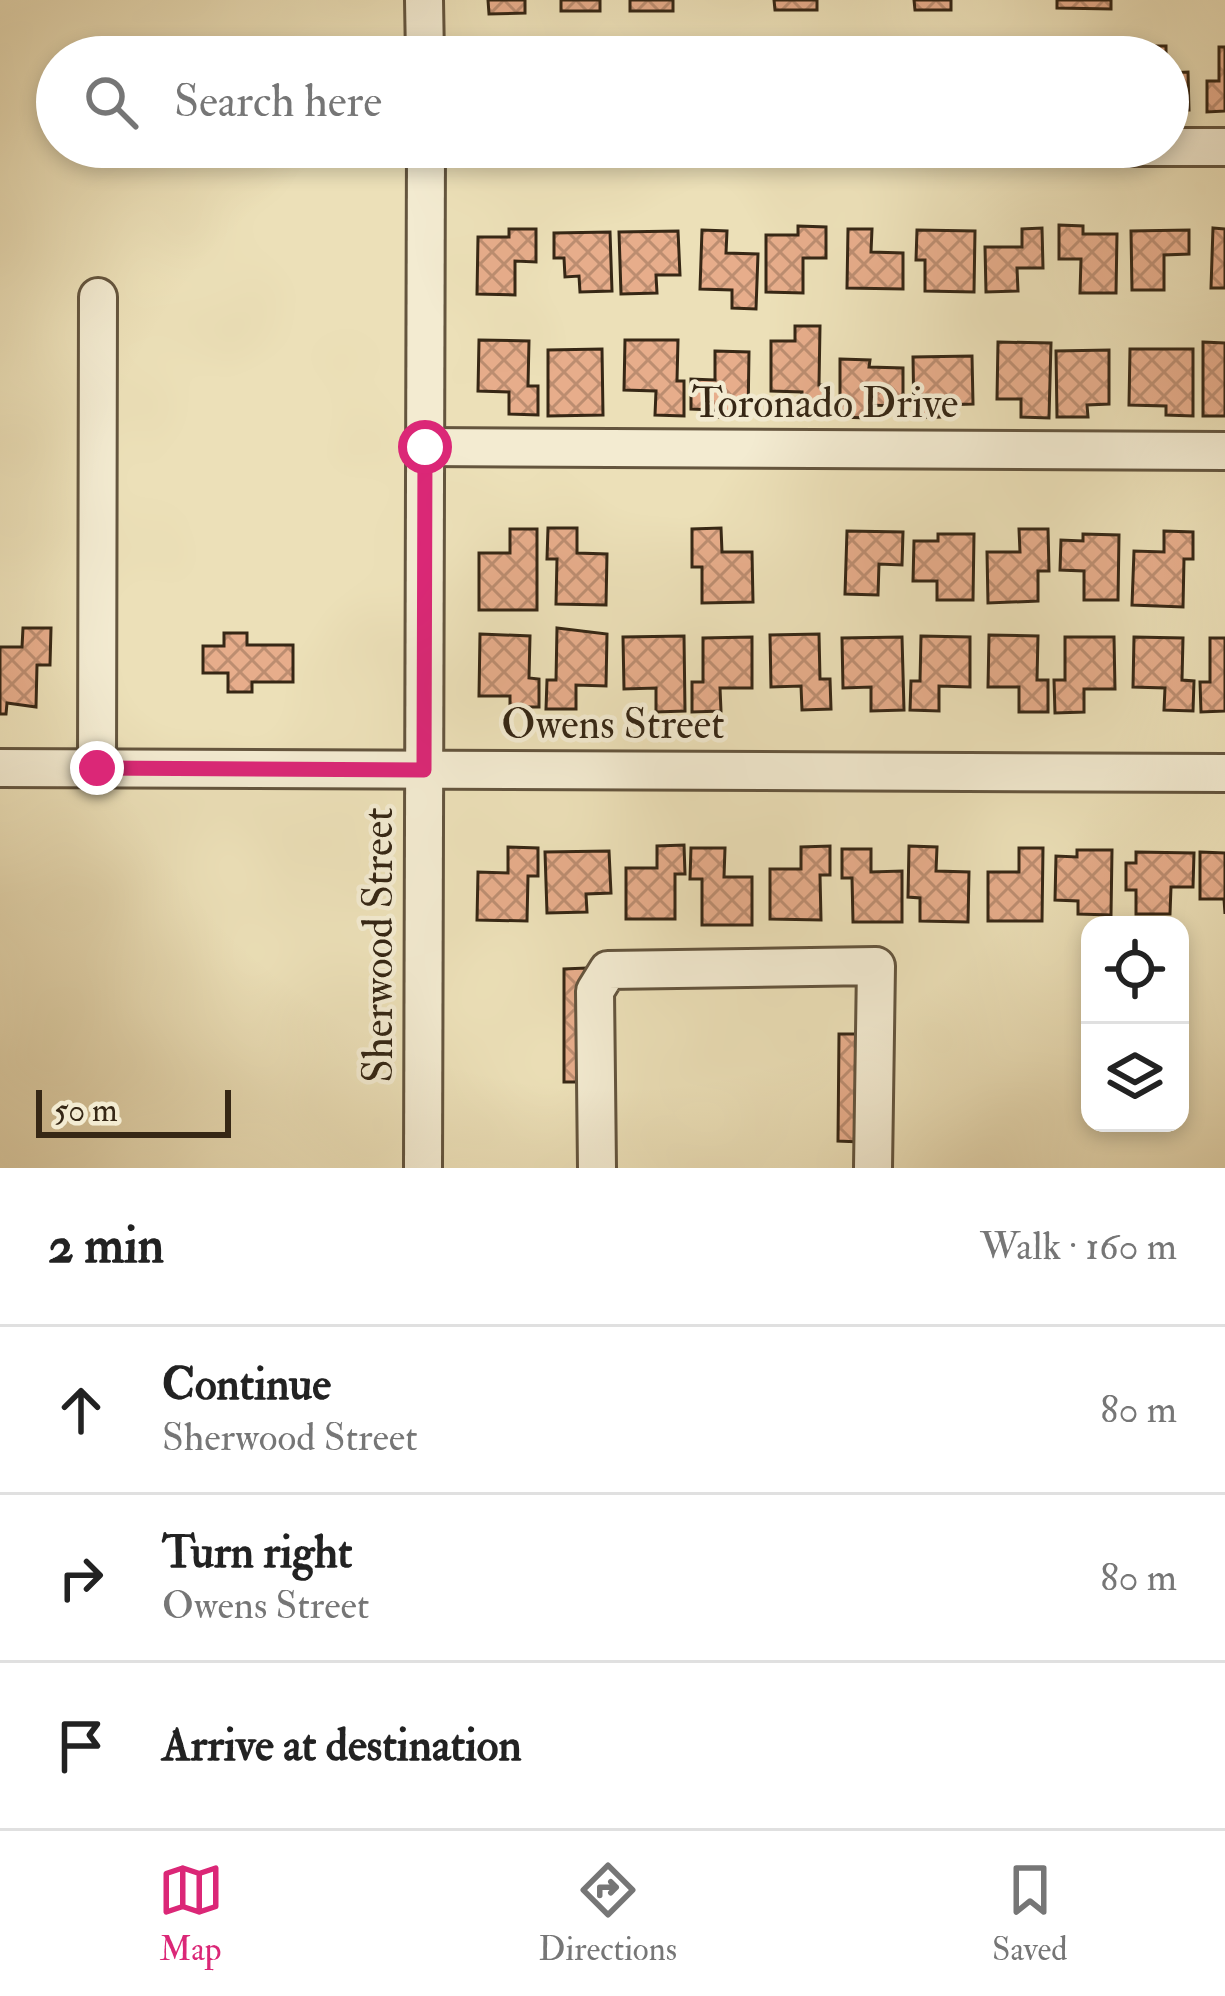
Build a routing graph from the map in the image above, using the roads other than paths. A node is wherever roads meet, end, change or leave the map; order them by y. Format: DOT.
graph roads {
  1 [pos="424,0"];
  2 [pos="424,36"];
  3 [pos="1189,147"];
  4 [pos="1225,147"];
  5 [pos="426,168"];
  6 [pos="98,297"];
  7 [pos="425,447"];
  8 [pos="1225,451"];
  9 [pos="0,767"];
  10 [pos="97,768"];
  11 [pos="424,770"];
  12 [pos="1225,773"];
  13 [pos="423,1168"];
  14 [pos="597,1168"];
  15 [pos="873,1168"];
  1 -- 2 [label="street"];
  3 -- 4 [label="street"];
  5 -- 7 [label="street, Sherwood Street"];
  6 -- 10 [label="street"];
  7 -- 8 [label="street, Toronado Drive"];
  7 -- 11 [label="street, Sherwood Street"];
  9 -- 10 [label="street, Owens Street"];
  10 -- 11 [label="street, Owens Street"];
  11 -- 12 [label="street, Owens Street"];
  11 -- 13 [label="street, Sherwood Street"];
  14 -- 15 [label="street"];
}
